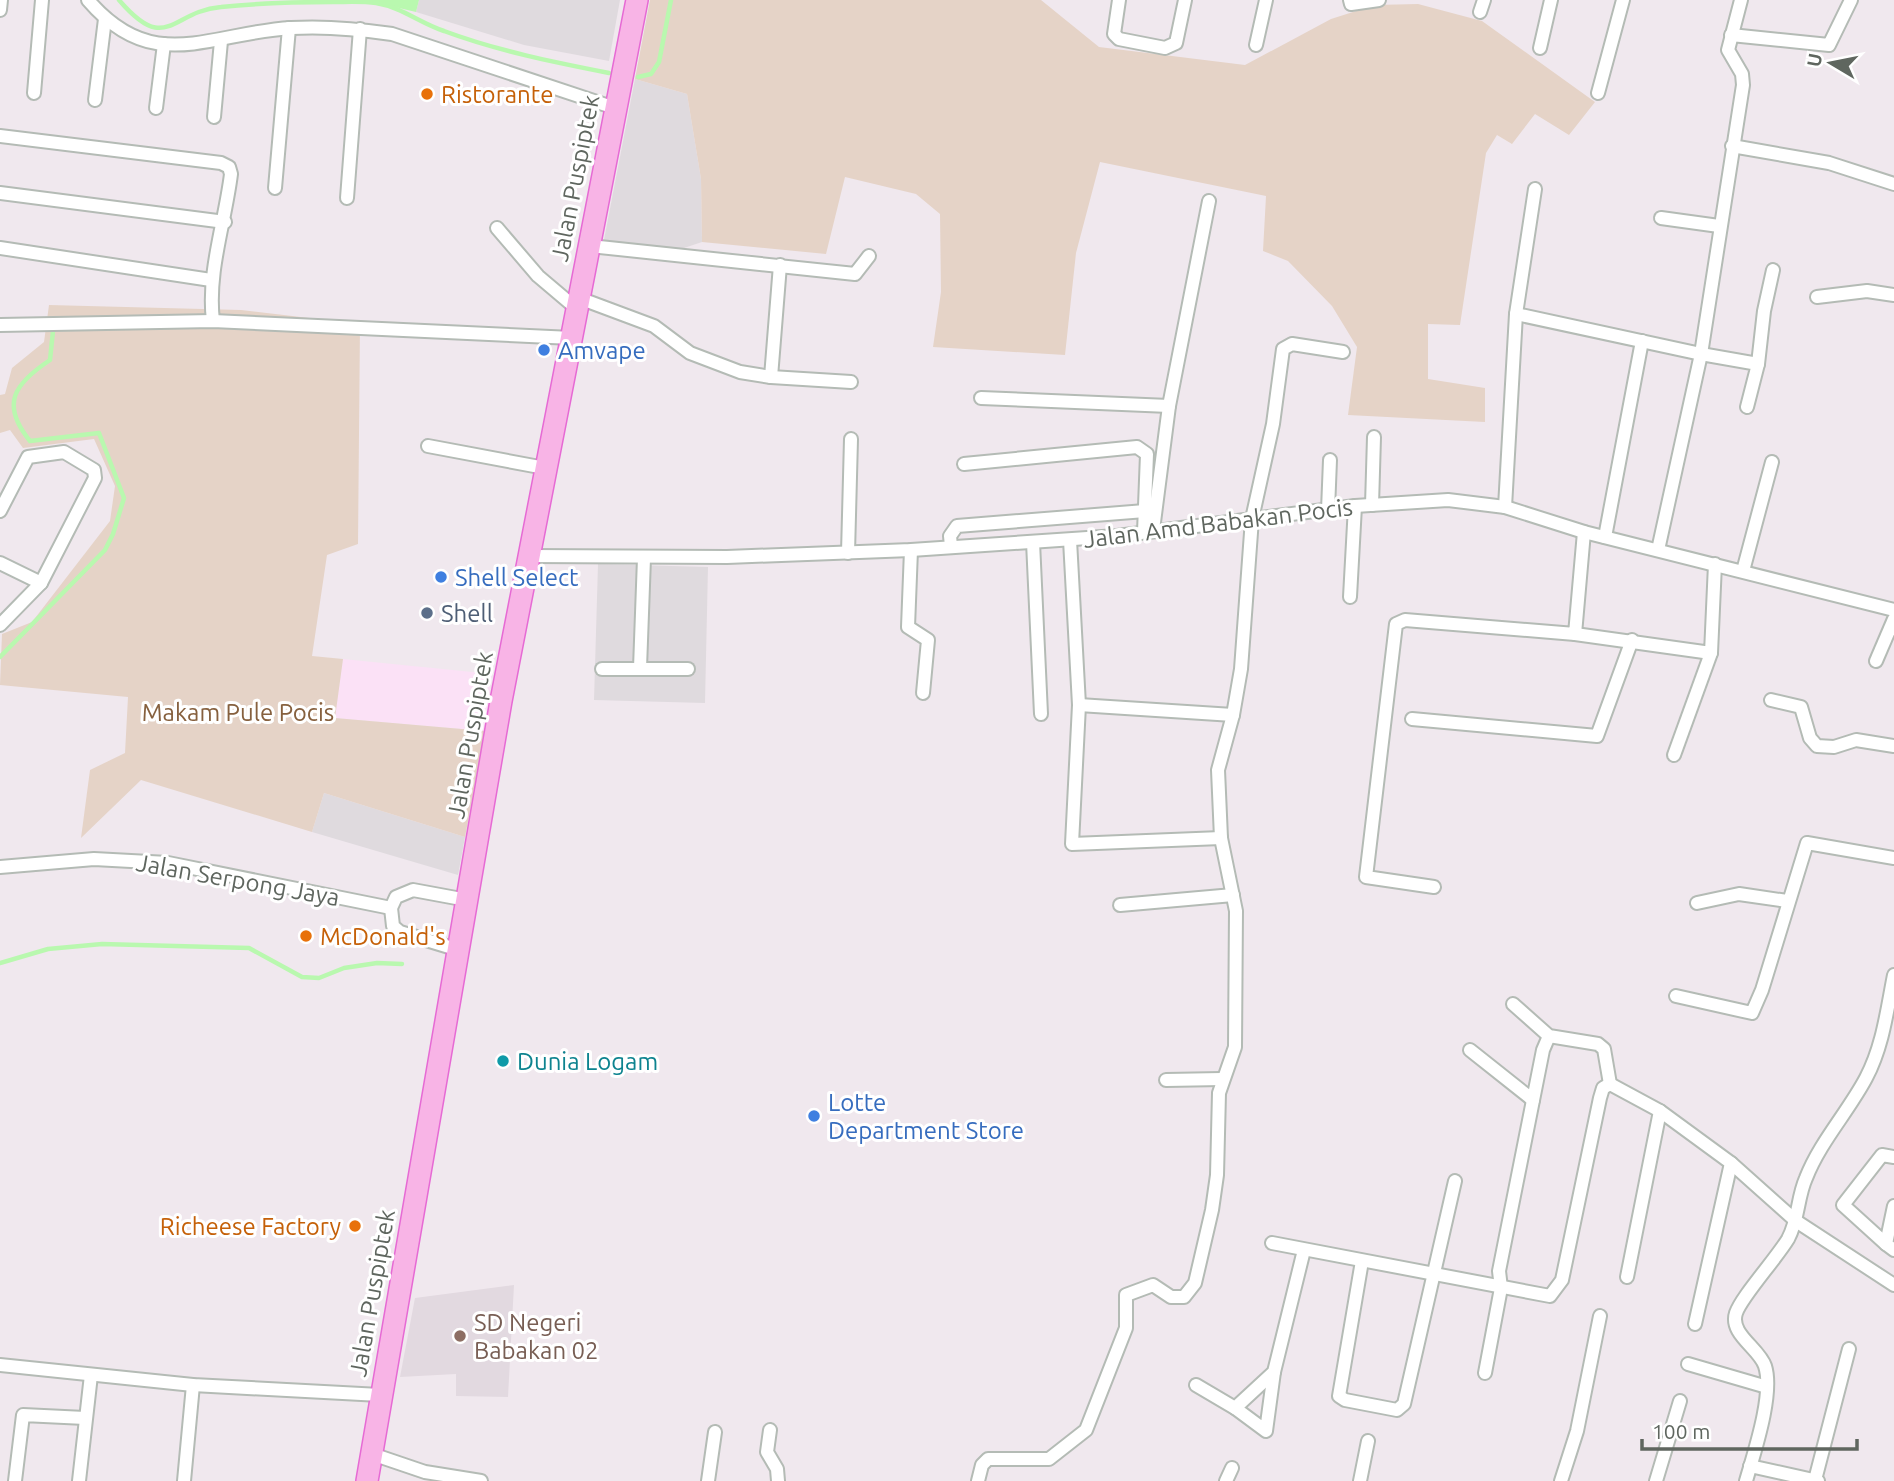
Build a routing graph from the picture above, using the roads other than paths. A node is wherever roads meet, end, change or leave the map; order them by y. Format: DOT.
graph roads {
  1 [pos="1,0"];
  2 [pos="42,0"];
  3 [pos="88,0"];
  4 [pos="637,0"];
  5 [pos="1119,0"];
  6 [pos="1185,0"];
  7 [pos="1266,0"];
  8 [pos="1349,0"];
  9 [pos="1379,0"];
  10 [pos="1551,0"];
  11 [pos="1623,0"];
  12 [pos="1741,0"];
  13 [pos="1850,0"];
  14 [pos="0,10"];
  15 [pos="104,19"];
  16 [pos="289,28"];
  17 [pos="360,29"];
  18 [pos="1731,34"];
  19 [pos="221,41"];
  20 [pos="164,44"];
  21 [pos="1256,45"];
  22 [pos="1540,48"];
  23 [pos="34,93"];
  24 [pos="1598,93"];
  25 [pos="95,100"];
  26 [pos="156,108"];
  27 [pos="615,108"];
  28 [pos="214,117"];
  29 [pos="0,136"];
  30 [pos="1732,146"];
  31 [pos="1894,184"];
  32 [pos="275,188"];
  33 [pos="1535,189"];
  34 [pos="0,194"];
  35 [pos="346,198"];
  36 [pos="1209,201"];
  37 [pos="1661,218"];
  38 [pos="225,222"];
  39 [pos="1719,226"];
  40 [pos="497,228"];
  41 [pos="590,246"];
  42 [pos="0,248"];
  43 [pos="869,256"];
  44 [pos="780,265"];
  45 [pos="1773,270"];
  46 [pos="211,280"];
  47 [pos="1894,295"];
  48 [pos="1817,297"];
  49 [pos="578,304"];
  50 [pos="1516,314"];
  51 [pos="213,321"];
  52 [pos="0,325"];
  53 [pos="572,338"];
  54 [pos="1642,341"];
  55 [pos="1343,352"];
  56 [pos="1701,354"];
  57 [pos="1758,364"];
  58 [pos="771,377"];
  59 [pos="851,382"];
  60 [pos="981,398"];
  61 [pos="1169,407"];
  62 [pos="1748,407"];
  63 [pos="1374,437"];
  64 [pos="852,439"];
  65 [pos="428,446"];
  66 [pos="1330,460"];
  67 [pos="1772,462"];
  68 [pos="964,464"];
  69 [pos="545,468"];
  70 [pos="1372,505"];
  71 [pos="1355,506"];
  72 [pos="1505,507"];
  73 [pos="1328,510"];
  74 [pos="0,511"];
  75 [pos="1145,511"];
  76 [pos="1252,519"];
  77 [pos="1149,531"];
  78 [pos="1584,532"];
  79 [pos="1605,537"];
  80 [pos="1070,540"];
  81 [pos="1033,542"];
  82 [pos="951,546"];
  83 [pos="911,550"];
  84 [pos="1658,550"];
  85 [pos="848,553"];
  86 [pos="529,555"];
  87 [pos="644,558"];
  88 [pos="0,564"];
  89 [pos="1715,564"];
  90 [pos="1743,571"];
  91 [pos="41,583"];
  92 [pos="1350,597"];
  93 [pos="1894,610"];
  94 [pos="1894,619"];
  95 [pos="0,625"];
  96 [pos="1575,634"];
  97 [pos="1632,640"];
  98 [pos="1712,653"];
  99 [pos="1877,661"];
  100 [pos="640,668"];
  101 [pos="602,669"];
  102 [pos="688,669"];
  103 [pos="923,693"];
  104 [pos="1772,700"];
  105 [pos="1079,705"];
  106 [pos="1041,714"];
  107 [pos="1233,715"];
  108 [pos="1412,719"];
  109 [pos="1894,746"];
  110 [pos="1674,755"];
  111 [pos="1221,838"];
  112 [pos="1894,858"];
  113 [pos="0,867"];
  114 [pos="1434,887"];
  115 [pos="1234,895"];
  116 [pos="467,900"];
  117 [pos="1787,901"];
  118 [pos="1697,903"];
  119 [pos="1120,905"];
  120 [pos="391,908"];
  121 [pos="459,950"];
  122 [pos="1894,975"];
  123 [pos="1676,996"];
  124 [pos="1513,1004"];
  125 [pos="1549,1036"];
  126 [pos="1470,1050"];
  127 [pos="1223,1079"];
  128 [pos="1166,1080"];
  129 [pos="1610,1084"];
  130 [pos="1533,1100"];
  131 [pos="1660,1111"];
  132 [pos="1894,1157"];
  133 [pos="1731,1163"];
  134 [pos="1455,1181"];
  135 [pos="1894,1206"];
  136 [pos="1796,1221"];
  137 [pos="1272,1242"];
  138 [pos="1890,1247"];
  139 [pos="1304,1250"];
  140 [pos="1362,1261"];
  141 [pos="1434,1275"];
  142 [pos="1628,1277"];
  143 [pos="1894,1285"];
  144 [pos="1501,1288"];
  145 [pos="1600,1316"];
  146 [pos="1695,1324"];
  147 [pos="1849,1349"];
  148 [pos="1688,1364"];
  149 [pos="0,1365"];
  150 [pos="1274,1372"];
  151 [pos="1485,1373"];
  152 [pos="91,1375"];
  153 [pos="193,1385"];
  154 [pos="1196,1385"];
  155 [pos="1767,1387"];
  156 [pos="380,1395"];
  157 [pos="1680,1401"];
  158 [pos="1235,1408"];
  159 [pos="85,1418"];
  160 [pos="770,1430"];
  161 [pos="715,1432"];
  162 [pos="1368,1441"];
  163 [pos="372,1454"];
  164 [pos="1751,1465"];
  165 [pos="1232,1468"];
  166 [pos="15,1481"];
  167 [pos="79,1481"];
  168 [pos="184,1481"];
  169 [pos="367,1481"];
  170 [pos="481,1481"];
  171 [pos="708,1481"];
  172 [pos="778,1481"];
  173 [pos="978,1481"];
  174 [pos="1226,1481"];
  175 [pos="1360,1481"];
  176 [pos="1561,1481"];
  177 [pos="1656,1481"];
  178 [pos="1746,1481"];
  179 [pos="1817,1481"];
  1 -- 14 [label="street"];
  2 -- 23 [label="street"];
  3 -- 15 [label="street"];
  4 -- 27 [label="main road, Jalan Puspiptek"];
  5 -- 6 [label="street"];
  7 -- 21 [label="street"];
  8 -- 9 [label="street"];
  10 -- 22 [label="street"];
  11 -- 24 [label="street"];
  12 -- 18 [label="street"];
  13 -- 18 [label="street"];
  15 -- 20 [label="street"];
  15 -- 25 [label="street"];
  16 -- 17 [label="street"];
  16 -- 19 [label="street"];
  16 -- 32 [label="street"];
  17 -- 27 [label="street"];
  17 -- 35 [label="street"];
  18 -- 30 [label="street"];
  19 -- 20 [label="street"];
  19 -- 28 [label="street"];
  20 -- 26 [label="street"];
  27 -- 41 [label="main road, Jalan Puspiptek"];
  29 -- 38 [label="street"];
  30 -- 31 [label="street"];
  30 -- 39 [label="street"];
  33 -- 50 [label="street"];
  34 -- 38 [label="street"];
  36 -- 61 [label="street"];
  37 -- 39 [label="street"];
  38 -- 46 [label="street"];
  39 -- 56 [label="street"];
  40 -- 49 [label="street"];
  41 -- 44 [label="street"];
  41 -- 49 [label="main road, Jalan Puspiptek"];
  42 -- 46 [label="street"];
  43 -- 44 [label="street"];
  44 -- 58 [label="street"];
  45 -- 57 [label="street"];
  46 -- 51 [label="street"];
  47 -- 48 [label="street"];
  49 -- 53 [label="main road, Jalan Puspiptek"];
  49 -- 58 [label="street"];
  50 -- 54 [label="street"];
  50 -- 72 [label="street"];
  51 -- 52 [label="street"];
  51 -- 53 [label="street"];
  53 -- 69 [label="main road, Jalan Puspiptek"];
  54 -- 56 [label="street"];
  54 -- 79 [label="street"];
  55 -- 76 [label="street"];
  56 -- 57 [label="street"];
  56 -- 84 [label="street"];
  57 -- 62 [label="street"];
  58 -- 59 [label="street"];
  60 -- 61 [label="street"];
  61 -- 77 [label="street"];
  63 -- 70 [label="street"];
  64 -- 85 [label="street"];
  65 -- 69 [label="street"];
  66 -- 73 [label="street"];
  67 -- 90 [label="street"];
  68 -- 75 [label="street"];
  69 -- 86 [label="main road, Jalan Puspiptek"];
  70 -- 71 [label="street, Jalan Amd Babakan Pocis"];
  70 -- 72 [label="street, Jalan Amd Babakan Pocis"];
  71 -- 73 [label="street, Jalan Amd Babakan Pocis"];
  71 -- 92 [label="street"];
  72 -- 78 [label="street, Jalan Amd Babakan Pocis"];
  73 -- 76 [label="street, Jalan Amd Babakan Pocis"];
  74 -- 91 [label="street"];
  75 -- 77 [label="street"];
  75 -- 82 [label="street"];
  76 -- 77 [label="street, Jalan Amd Babakan Pocis"];
  76 -- 107 [label="street"];
  77 -- 80 [label="street, Jalan Amd Babakan Pocis"];
  78 -- 79 [label="street, Jalan Amd Babakan Pocis"];
  78 -- 96 [label="street"];
  79 -- 84 [label="street, Jalan Amd Babakan Pocis"];
  80 -- 81 [label="street, Jalan Amd Babakan Pocis"];
  80 -- 105 [label="street"];
  81 -- 82 [label="street, Jalan Amd Babakan Pocis"];
  81 -- 106 [label="street"];
  82 -- 83 [label="street, Jalan Amd Babakan Pocis"];
  83 -- 85 [label="street, Jalan Amd Babakan Pocis"];
  83 -- 103 [label="street"];
  84 -- 89 [label="street, Jalan Amd Babakan Pocis"];
  85 -- 87 [label="street, Jalan Amd Babakan Pocis"];
  86 -- 87 [label="street, Jalan Amd Babakan Pocis"];
  86 -- 116 [label="main road, Jalan Puspiptek"];
  87 -- 100 [label="street"];
  88 -- 91 [label="street"];
  89 -- 90 [label="street, Jalan Amd Babakan Pocis"];
  89 -- 98 [label="street"];
  90 -- 93 [label="street, Jalan Amd Babakan Pocis"];
  91 -- 95 [label="street"];
  94 -- 99 [label="street"];
  96 -- 97 [label="street"];
  96 -- 114 [label="street"];
  97 -- 98 [label="street"];
  97 -- 108 [label="street"];
  98 -- 110 [label="street"];
  100 -- 101 [label="street"];
  100 -- 102 [label="street"];
  104 -- 109 [label="street"];
  105 -- 107 [label="street"];
  105 -- 111 [label="street"];
  107 -- 111 [label="street"];
  111 -- 115 [label="street"];
  112 -- 117 [label="street"];
  113 -- 120 [label="street, Jalan Serpong Jaya"];
  115 -- 119 [label="street"];
  115 -- 127 [label="street"];
  116 -- 120 [label="street"];
  116 -- 121 [label="main road, Jalan Puspiptek"];
  117 -- 118 [label="street"];
  117 -- 123 [label="street"];
  120 -- 121 [label="street"];
  121 -- 156 [label="main road, Jalan Puspiptek"];
  122 -- 136 [label="street"];
  124 -- 125 [label="street"];
  125 -- 129 [label="street"];
  125 -- 130 [label="street"];
  126 -- 130 [label="street"];
  127 -- 128 [label="street"];
  127 -- 173 [label="street"];
  129 -- 131 [label="street"];
  129 -- 144 [label="street"];
  130 -- 144 [label="street"];
  131 -- 133 [label="street"];
  131 -- 142 [label="street"];
  132 -- 138 [label="street"];
  133 -- 136 [label="street"];
  133 -- 146 [label="street"];
  134 -- 141 [label="street"];
  135 -- 138 [label="street"];
  136 -- 143 [label="street"];
  136 -- 155 [label="street"];
  137 -- 139 [label="street"];
  139 -- 140 [label="street"];
  139 -- 150 [label="street"];
  140 -- 141 [label="street"];
  140 -- 141 [label="street"];
  141 -- 144 [label="street"];
  144 -- 151 [label="street"];
  145 -- 176 [label="street"];
  147 -- 179 [label="street"];
  148 -- 155 [label="street"];
  149 -- 152 [label="street"];
  150 -- 158 [label="street"];
  150 -- 158 [label="street"];
  152 -- 153 [label="street"];
  152 -- 159 [label="street"];
  153 -- 156 [label="street"];
  153 -- 168 [label="street"];
  154 -- 158 [label="street"];
  155 -- 164 [label="street"];
  156 -- 163 [label="main road, Jalan Puspiptek"];
  157 -- 177 [label="street"];
  159 -- 166 [label="street"];
  159 -- 167 [label="street"];
  160 -- 172 [label="street"];
  161 -- 171 [label="street"];
  162 -- 175 [label="street"];
  163 -- 169 [label="main road, Jalan Puspiptek"];
  163 -- 170 [label="street"];
  164 -- 178 [label="street"];
  164 -- 179 [label="street"];
  165 -- 174 [label="street"];
}
